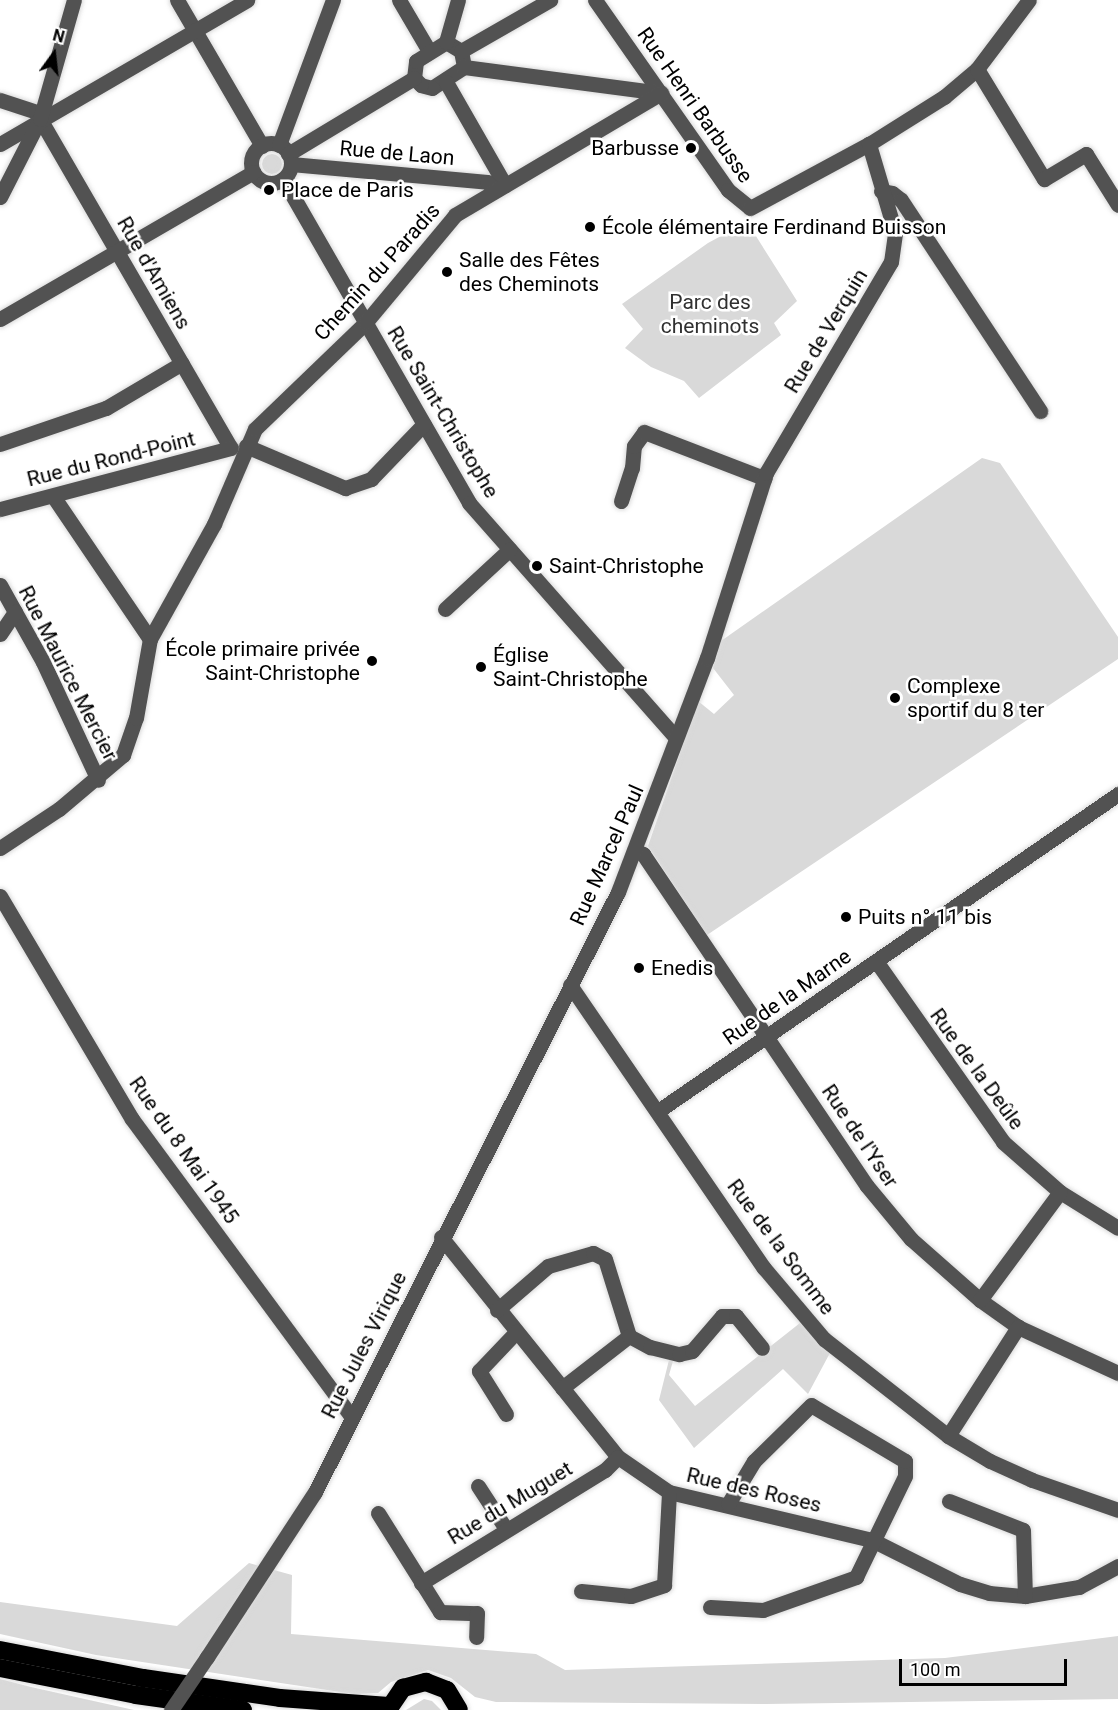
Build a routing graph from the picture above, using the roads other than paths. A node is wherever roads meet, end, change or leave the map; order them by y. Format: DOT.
graph roads {
  1 [pos="74,0"];
  2 [pos="177,0"];
  3 [pos="247,0"];
  4 [pos="333,0"];
  5 [pos="399,0"];
  6 [pos="458,0"];
  7 [pos="550,0"];
  8 [pos="595,0"];
  9 [pos="1029,0"];
  10 [pos="195,31"];
  11 [pos="446,42"];
  12 [pos="429,51"];
  13 [pos="461,51"];
  14 [pos="464,67"];
  15 [pos="977,69"];
  16 [pos="414,78"];
  17 [pos="446,82"];
  18 [pos="661,93"];
  19 [pos="0,100"];
  20 [pos="40,119"];
  21 [pos="0,144"];
  22 [pos="869,144"];
  23 [pos="262,146"];
  24 [pos="286,154"];
  25 [pos="254,172"];
  26 [pos="283,179"];
  27 [pos="500,187"];
  28 [pos="881,191"];
  29 [pos="0,197"];
  30 [pos="1118,205"];
  31 [pos="118,252"];
  32 [pos="0,319"];
  33 [pos="366,322"];
  34 [pos="182,363"];
  35 [pos="1040,411"];
  36 [pos="424,424"];
  37 [pos="0,444"];
  38 [pos="240,449"];
  39 [pos="764,478"];
  40 [pos="53,496"];
  41 [pos="621,501"];
  42 [pos="0,509"];
  43 [pos="510,549"];
  44 [pos="0,585"];
  45 [pos="445,609"];
  46 [pos="15,612"];
  47 [pos="0,634"];
  48 [pos="150,639"];
  49 [pos="676,738"];
  50 [pos="98,780"];
  51 [pos="1118,794"];
  52 [pos="0,849"];
  53 [pos="636,850"];
  54 [pos="0,896"];
  55 [pos="876,961"];
  56 [pos="570,985"];
  57 [pos="768,1036"];
  58 [pos="658,1111"];
  59 [pos="1060,1192"];
  60 [pos="1118,1228"];
  61 [pos="441,1237"];
  62 [pos="980,1300"];
  63 [pos="497,1310"];
  64 [pos="1018,1326"];
  65 [pos="516,1332"];
  66 [pos="629,1336"];
  67 [pos="762,1348"];
  68 [pos="1118,1373"];
  69 [pos="562,1388"];
  70 [pos="506,1414"];
  71 [pos="351,1417"];
  72 [pos="948,1436"];
  73 [pos="618,1457"];
  74 [pos="478,1486"];
  75 [pos="669,1492"];
  76 [pos="949,1501"];
  77 [pos="728,1503"];
  78 [pos="1118,1510"];
  79 [pos="378,1513"];
  80 [pos="506,1530"];
  81 [pos="872,1540"];
  82 [pos="1118,1566"];
  83 [pos="421,1583"];
  84 [pos="580,1591"];
  85 [pos="1025,1596"];
  86 [pos="710,1607"];
  87 [pos="476,1637"];
  88 [pos="0,1650"];
  89 [pos="0,1668"];
  90 [pos="389,1708"];
  91 [pos="171,1710"];
  92 [pos="243,1710"];
  93 [pos="459,1710"];
  94 [pos="468,1710"];
  1 -- 20 [label="street"];
  2 -- 10 [label="street"];
  3 -- 10 [label="street"];
  4 -- 24 [label="street"];
  5 -- 12 [label="street"];
  6 -- 11 [label="street"];
  7 -- 13 [label="street"];
  8 -- 18 [label="street, Rue Henri Barbusse"];
  9 -- 15 [label="street"];
  10 -- 20 [label="street"];
  10 -- 23 [label="street"];
  11 -- 12 [label="street"];
  11 -- 13 [label="street"];
  12 -- 16 [label="street"];
  13 -- 14 [label="street"];
  14 -- 17 [label="street"];
  14 -- 18 [label="street"];
  15 -- 22 [label="street"];
  15 -- 30 [label="street"];
  16 -- 17 [label="street"];
  16 -- 24 [label="street"];
  17 -- 27 [label="street"];
  18 -- 22 [label="street, Rue Henri Barbusse"];
  18 -- 27 [label="street, Chemin du Paradis"];
  19 -- 20 [label="street"];
  20 -- 21 [label="street"];
  20 -- 29 [label="street"];
  20 -- 31 [label="street, Rue d'Amiens"];
  22 -- 28 [label="street, Rue de Verquin"];
  23 -- 24 [label="street"];
  23 -- 25 [label="street"];
  24 -- 26 [label="street"];
  24 -- 27 [label="street, Rue de Laon"];
  25 -- 26 [label="street"];
  25 -- 31 [label="street"];
  26 -- 33 [label="street, Rue Saint-Christophe"];
  27 -- 33 [label="street, Chemin du Paradis"];
  28 -- 35 [label="street"];
  28 -- 39 [label="street, Rue de Verquin"];
  31 -- 32 [label="street"];
  31 -- 34 [label="street, Rue d'Amiens"];
  33 -- 36 [label="street, Rue Saint-Christophe"];
  33 -- 38 [label="street, Chemin du Paradis"];
  34 -- 37 [label="street"];
  34 -- 38 [label="street, Rue d'Amiens"];
  36 -- 38 [label="street"];
  36 -- 43 [label="street, Rue Saint-Christophe"];
  38 -- 40 [label="street, Rue du Rond-Point"];
  38 -- 48 [label="street, Chemin du Paradis"];
  39 -- 41 [label="street"];
  39 -- 49 [label="street, Rue de Verquin"];
  40 -- 42 [label="street, Rue du Rond-Point"];
  40 -- 48 [label="street"];
  43 -- 45 [label="street"];
  43 -- 49 [label="street, Rue Saint-Christophe"];
  44 -- 46 [label="street, Rue Maurice Mercier"];
  46 -- 47 [label="street"];
  46 -- 50 [label="street, Rue Maurice Mercier"];
  48 -- 50 [label="street, Chemin du Paradis"];
  49 -- 53 [label="street, Rue Marcel Paul"];
  50 -- 52 [label="street, Chemin du Paradis"];
  51 -- 55 [label="street, Rue de la Marne"];
  53 -- 56 [label="street, Rue Marcel Paul"];
  53 -- 57 [label="street, Rue de l'Yser"];
  54 -- 71 [label="street, Rue du 8 Mai 1945"];
  55 -- 57 [label="street, Rue de la Marne"];
  55 -- 59 [label="street, Rue de la Deûle"];
  56 -- 58 [label="street, Rue de la Somme"];
  56 -- 61 [label="street, Rue Jules Virique"];
  57 -- 58 [label="street, Rue de la Marne"];
  57 -- 62 [label="street, Rue de l'Yser"];
  58 -- 72 [label="street, Rue de la Somme"];
  59 -- 60 [label="street, Rue de la Deûle"];
  59 -- 62 [label="street"];
  61 -- 63 [label="street, Rue des Roses"];
  61 -- 71 [label="street, Rue Jules Virique"];
  62 -- 64 [label="street, Rue de l'Yser"];
  63 -- 65 [label="street, Rue des Roses"];
  63 -- 66 [label="street"];
  64 -- 68 [label="street, Rue de l'Yser"];
  64 -- 72 [label="street"];
  65 -- 69 [label="street, Rue des Roses"];
  65 -- 70 [label="street"];
  66 -- 67 [label="street"];
  66 -- 69 [label="street"];
  69 -- 73 [label="street, Rue des Roses"];
  71 -- 91 [label="street, Rue Jules Virique, bridge"];
  72 -- 78 [label="street, Rue de la Somme"];
  73 -- 75 [label="street, Rue des Roses"];
  73 -- 80 [label="street, Rue du Muguet"];
  74 -- 80 [label="street"];
  75 -- 77 [label="street, Rue des Roses"];
  75 -- 84 [label="street"];
  76 -- 85 [label="street"];
  77 -- 81 [label="street, Rue des Roses"];
  77 -- 81 [label="street"];
  79 -- 83 [label="street"];
  80 -- 83 [label="street, Rue du Muguet"];
  81 -- 85 [label="street, Rue des Roses"];
  81 -- 86 [label="street"];
  82 -- 85 [label="street, Rue des Roses"];
  83 -- 87 [label="street"];
  88 -- 90 [label="highway"];
  89 -- 92 [label="highway"];
  90 -- 93 [label="highway"];
  93 -- 94 [label="highway"];
}
